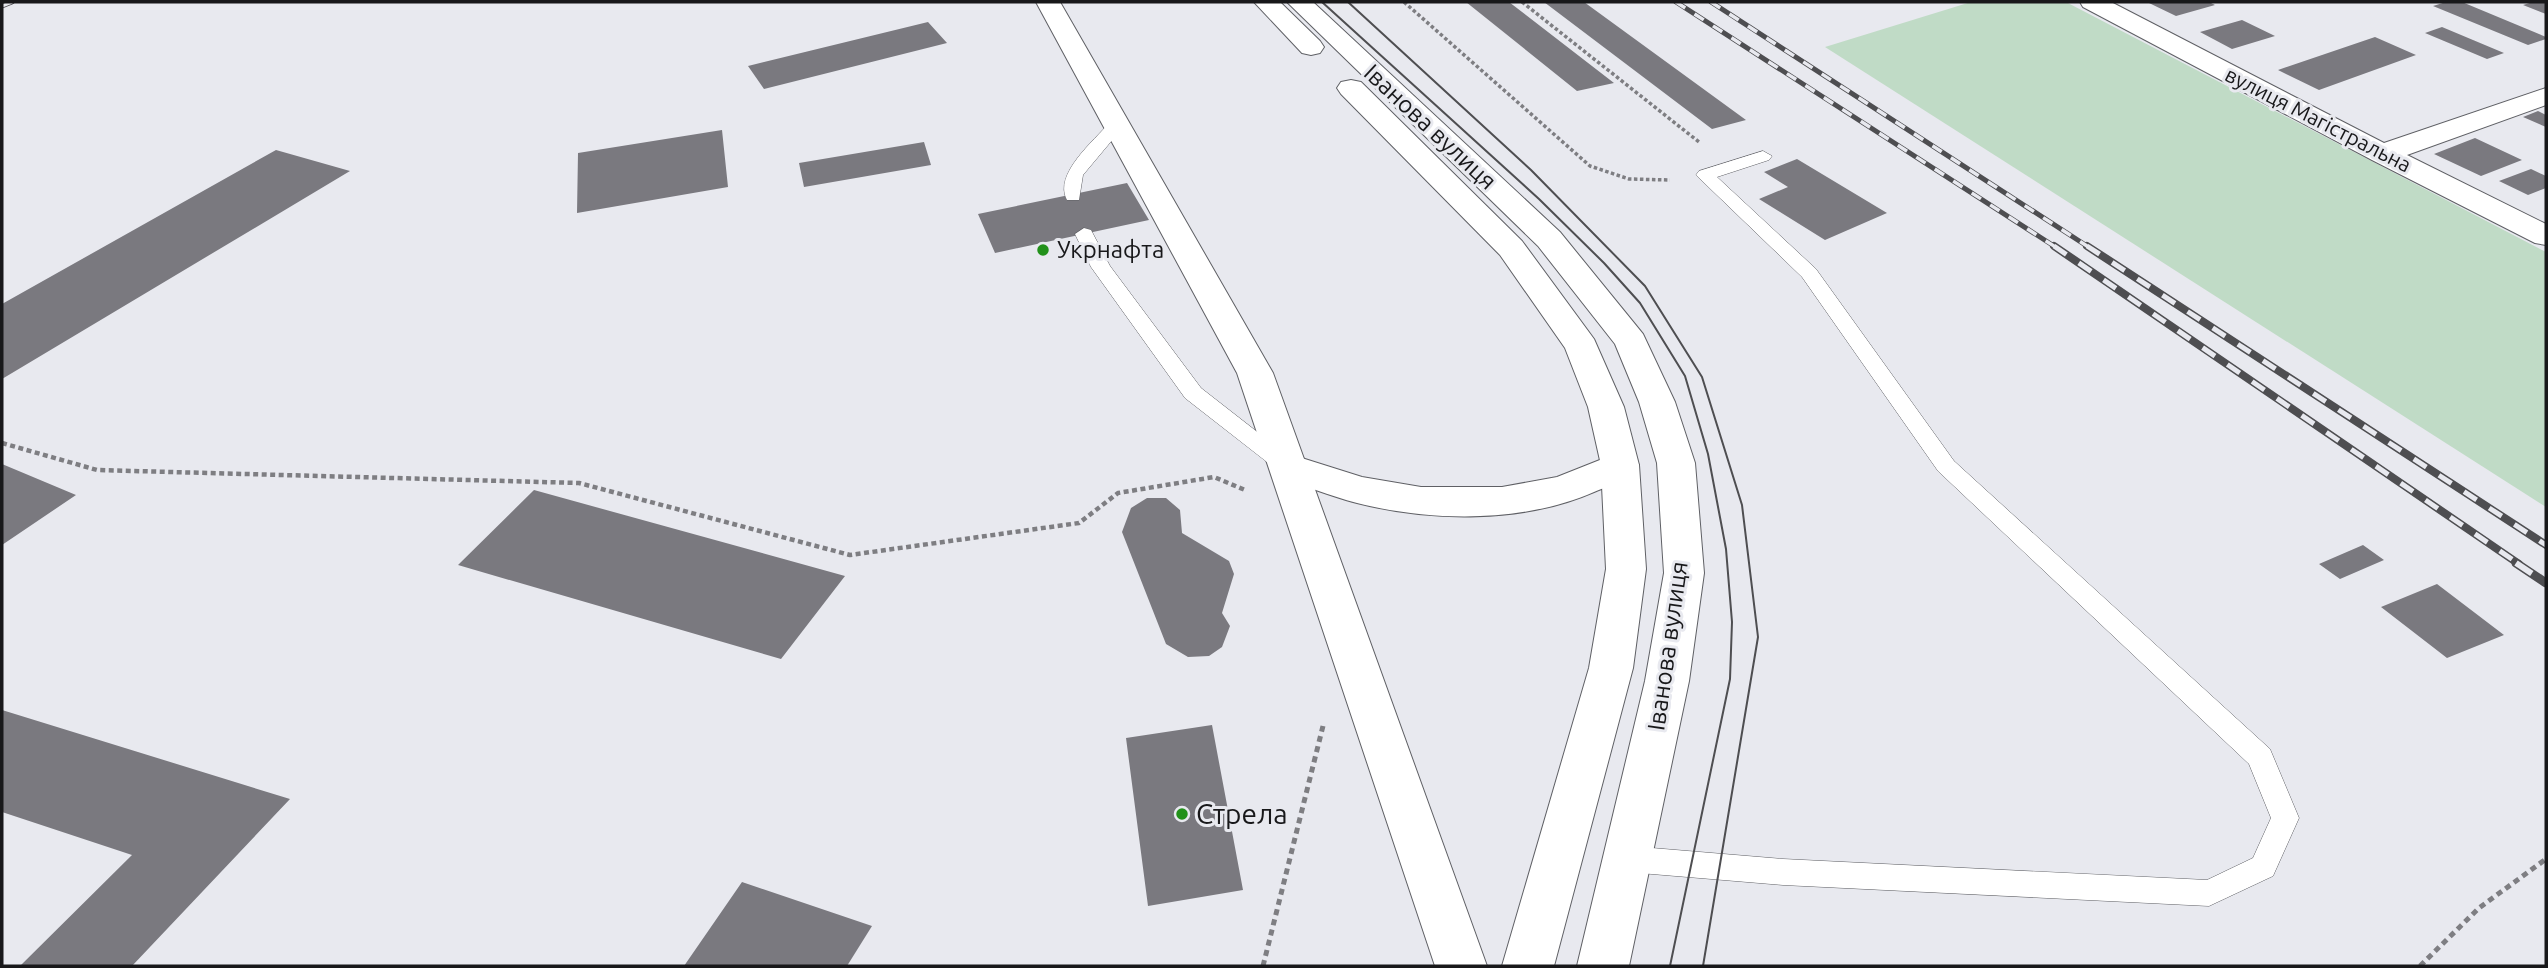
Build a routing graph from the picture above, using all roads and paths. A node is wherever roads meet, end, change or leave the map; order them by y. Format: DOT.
graph roads {
  1 [pos="1048,2"];
  2 [pos="1266,2"];
  3 [pos="1299,2"];
  4 [pos="1404,2"];
  5 [pos="1522,2"];
  6 [pos="2092,2"];
  7 [pos="2546,96"];
  8 [pos="1116,126"];
  9 [pos="2382,154"];
  10 [pos="1763,156"];
  11 [pos="1705,175"];
  12 [pos="1073,195"];
  13 [pos="1084,234"];
  14 [pos="2546,236"];
  15 [pos="2,443"];
  16 [pos="1620,465"];
  17 [pos="1289,467"];
  18 [pos="1255,495"];
  19 [pos="1327,712"];
  20 [pos="1628,859"];
  21 [pos="2546,859"];
  22 [pos="1263,966"];
  23 [pos="1461,966"];
  24 [pos="1528,966"];
  25 [pos="1603,966"];
  26 [pos="2420,966"];
  1 -- 8 [label="main road"];
  2 -- 16 [label="main road, Іванова вулиця"];
  3 -- 20 [label="main road, Іванова вулиця"];
  4 -- 11 [label="path"];
  5 -- 11 [label="path"];
  6 -- 9 [label="main road, вулиця Магістральна"];
  7 -- 9 [label="main road"];
  8 -- 12 [label="lane"];
  8 -- 17 [label="main road"];
  9 -- 14 [label="main road, вулиця Магістральна"];
  10 -- 11 [label="lane"];
  11 -- 20 [label="lane"];
  13 -- 17 [label="lane"];
  15 -- 18 [label="path"];
  16 -- 17 [label="main road"];
  16 -- 24 [label="main road, Іванова вулиця"];
  17 -- 23 [label="main road"];
  19 -- 22 [label="path"];
  20 -- 25 [label="main road, Іванова вулиця"];
  21 -- 26 [label="path"];
}
